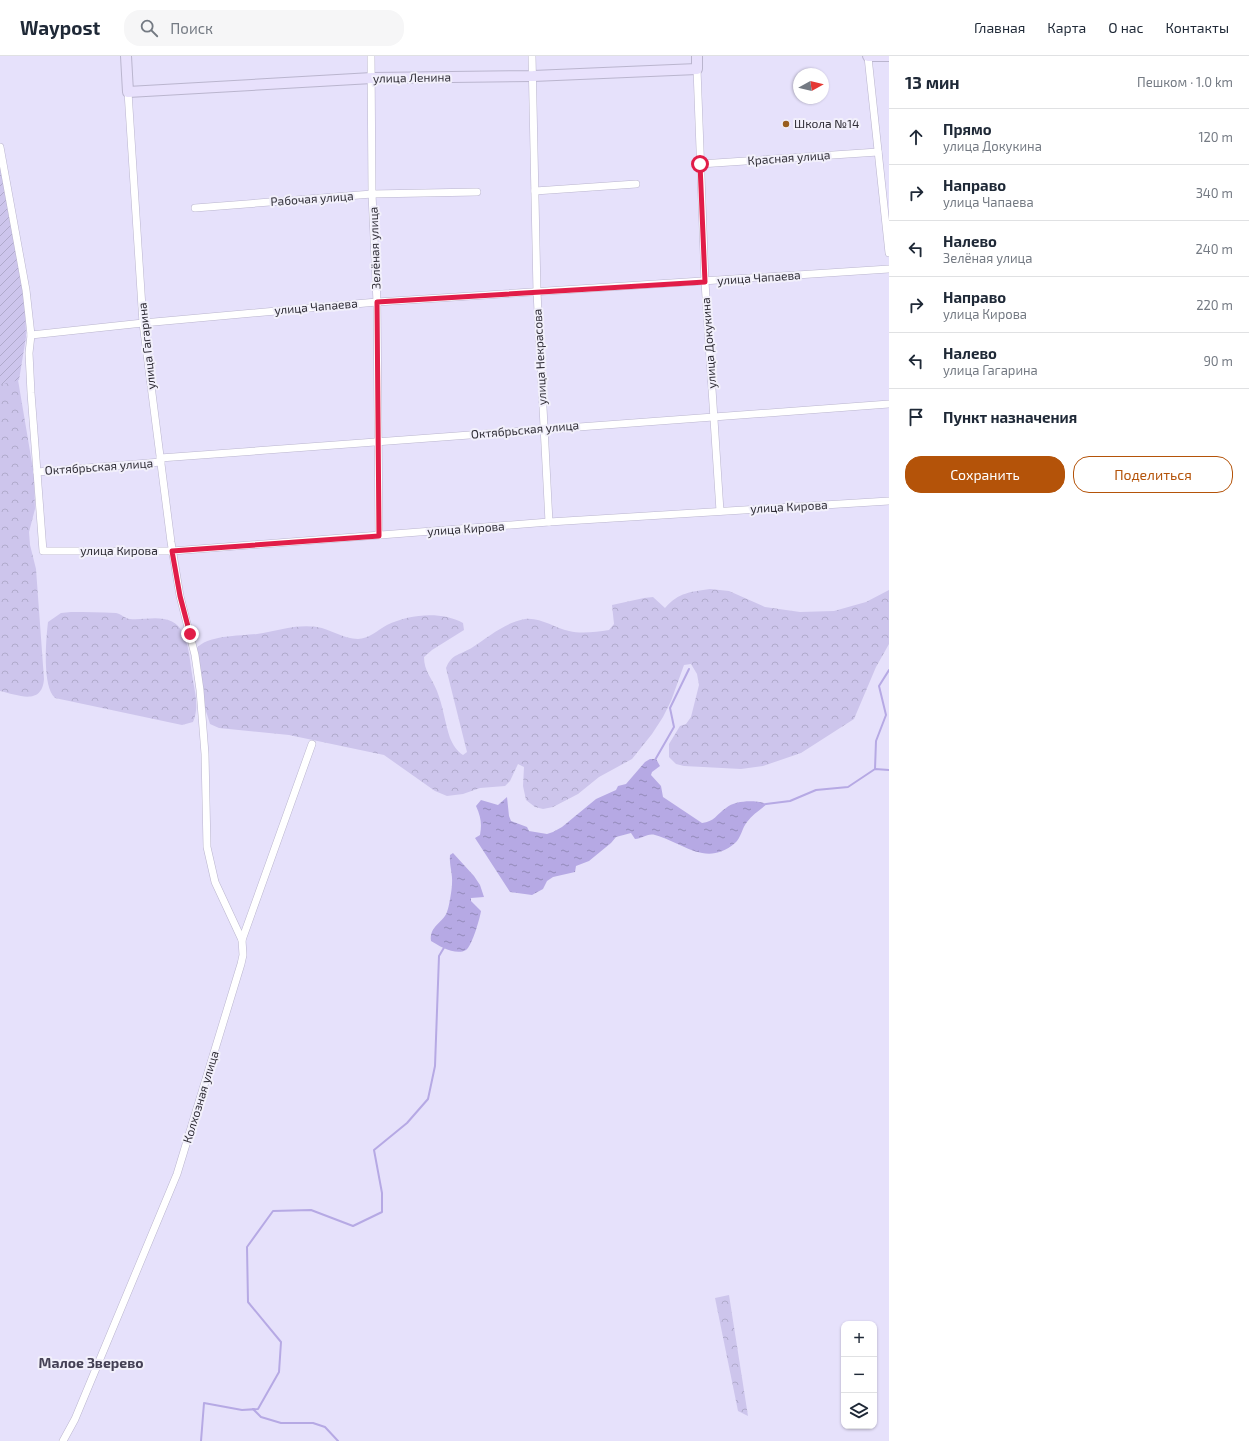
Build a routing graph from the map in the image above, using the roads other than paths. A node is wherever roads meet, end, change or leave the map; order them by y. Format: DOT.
graph roads {
  1 [pos="126,56"];
  2 [pos="371,56"];
  3 [pos="532,56"];
  4 [pos="697,56"];
  5 [pos="888,56"];
  6 [pos="868,57"];
  7 [pos="697,69"];
  8 [pos="532,76"];
  9 [pos="372,78"];
  10 [pos="128,92"];
  11 [pos="0,147"];
  12 [pos="878,152"];
  13 [pos="700,164"];
  14 [pos="636,184"];
  15 [pos="535,191"];
  16 [pos="477,192"];
  17 [pos="372,194"];
  18 [pos="195,208"];
  19 [pos="889,253"];
  20 [pos="889,269"];
  21 [pos="705,282"];
  22 [pos="537,292"];
  23 [pos="377,302"];
  24 [pos="143,322"];
  25 [pos="31,335"];
  26 [pos="889,404"];
  27 [pos="714,416"];
  28 [pos="544,429"];
  29 [pos="378,442"];
  30 [pos="160,460"];
  31 [pos="37,472"];
  32 [pos="889,501"];
  33 [pos="720,511"];
  34 [pos="549,522"];
  35 [pos="379,536"];
  36 [pos="172,551"];
  37 [pos="312,744"];
  38 [pos="242,940"];
  39 [pos="63,1441"];
  1 -- 10 [label="street, улица Гагарина"];
  2 -- 9 [label="street, Зелёная улица"];
  3 -- 8 [label="street, улица Некрасова"];
  4 -- 7 [label="street, улица Докукина"];
  5 -- 6 [label="street"];
  6 -- 12 [label="street"];
  7 -- 8 [label="street, улица Ленина"];
  7 -- 13 [label="street, улица Докукина"];
  8 -- 9 [label="street, улица Ленина"];
  8 -- 15 [label="street, улица Некрасова"];
  9 -- 10 [label="street, улица Ленина"];
  9 -- 17 [label="street, Зелёная улица"];
  10 -- 24 [label="street, улица Гагарина"];
  11 -- 25 [label="street"];
  12 -- 13 [label="street, Красная улица"];
  12 -- 19 [label="street"];
  13 -- 21 [label="street, улица Докукина"];
  14 -- 15 [label="street"];
  15 -- 22 [label="street, улица Некрасова"];
  16 -- 17 [label="street, Рабочая улица"];
  17 -- 18 [label="street, Рабочая улица"];
  17 -- 23 [label="street, Зелёная улица"];
  20 -- 21 [label="street, улица Чапаева"];
  21 -- 22 [label="street, улица Чапаева"];
  21 -- 27 [label="street, улица Докукина"];
  22 -- 23 [label="street, улица Чапаева"];
  22 -- 28 [label="street, улица Некрасова"];
  23 -- 24 [label="street, улица Чапаева"];
  23 -- 29 [label="street, Зелёная улица"];
  24 -- 25 [label="street, улица Чапаева"];
  24 -- 30 [label="street, улица Гагарина"];
  25 -- 31 [label="street"];
  26 -- 27 [label="street, Октябрьская улица"];
  27 -- 28 [label="street, Октябрьская улица"];
  27 -- 33 [label="street, улица Докукина"];
  28 -- 29 [label="street, Октябрьская улица"];
  28 -- 34 [label="street, улица Некрасова"];
  29 -- 30 [label="street, Октябрьская улица"];
  29 -- 35 [label="street, Зелёная улица"];
  30 -- 31 [label="street, Октябрьская улица"];
  30 -- 36 [label="street, улица Гагарина"];
  31 -- 36 [label="street, улица Кирова"];
  32 -- 33 [label="street, улица Кирова"];
  33 -- 34 [label="street, улица Кирова"];
  34 -- 35 [label="street, улица Кирова"];
  35 -- 36 [label="street, улица Кирова"];
  36 -- 38 [label="street, улица Гагарина"];
  37 -- 38 [label="street, Колхозная улица"];
  38 -- 39 [label="street, Колхозная улица"];
}
